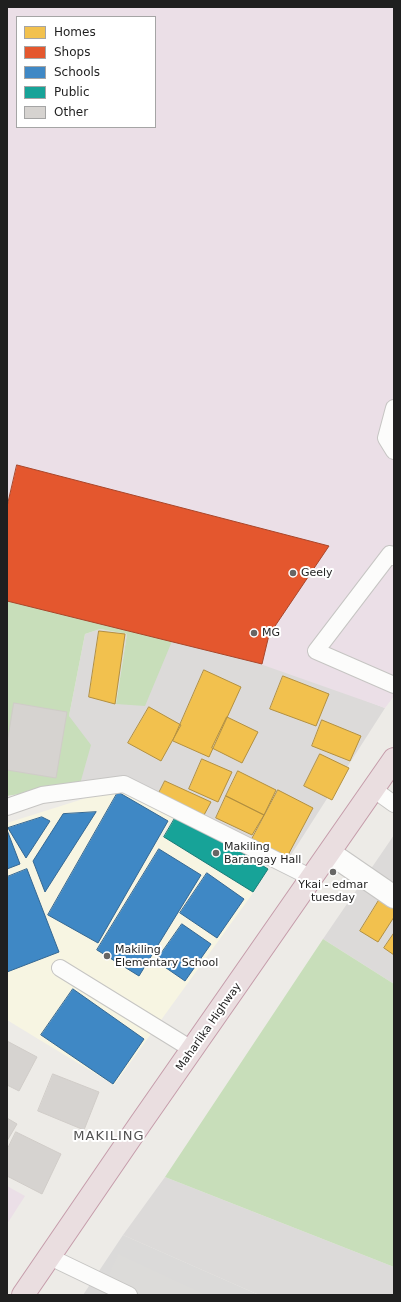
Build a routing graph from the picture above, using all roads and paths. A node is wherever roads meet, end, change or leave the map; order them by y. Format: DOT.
graph roads {
  1 [pos="394,408"];
  2 [pos="394,450"];
  3 [pos="394,557"];
  4 [pos="394,685"];
  5 [pos="394,759"];
  6 [pos="373,789"];
  7 [pos="394,804"];
  8 [pos="7,807"];
  9 [pos="330,853"];
  10 [pos="312,878"];
  11 [pos="394,897"];
  12 [pos="60,968"];
  13 [pos="193,1050"];
  14 [pos="50,1257"];
  15 [pos="23,1295"];
  16 [pos="129,1295"];
  1 -- 2 [label="lane"];
  3 -- 4 [label="lane"];
  5 -- 6 [label="highway, Maharlika Highway"];
  6 -- 7 [label="lane"];
  6 -- 9 [label="highway, Maharlika Highway"];
  8 -- 10 [label="lane"];
  9 -- 10 [label="highway, Maharlika Highway"];
  9 -- 11 [label="street"];
  10 -- 13 [label="highway, Maharlika Highway"];
  12 -- 13 [label="lane"];
  13 -- 14 [label="highway, Maharlika Highway"];
  14 -- 15 [label="highway, Maharlika Highway"];
  14 -- 16 [label="lane"];
}
